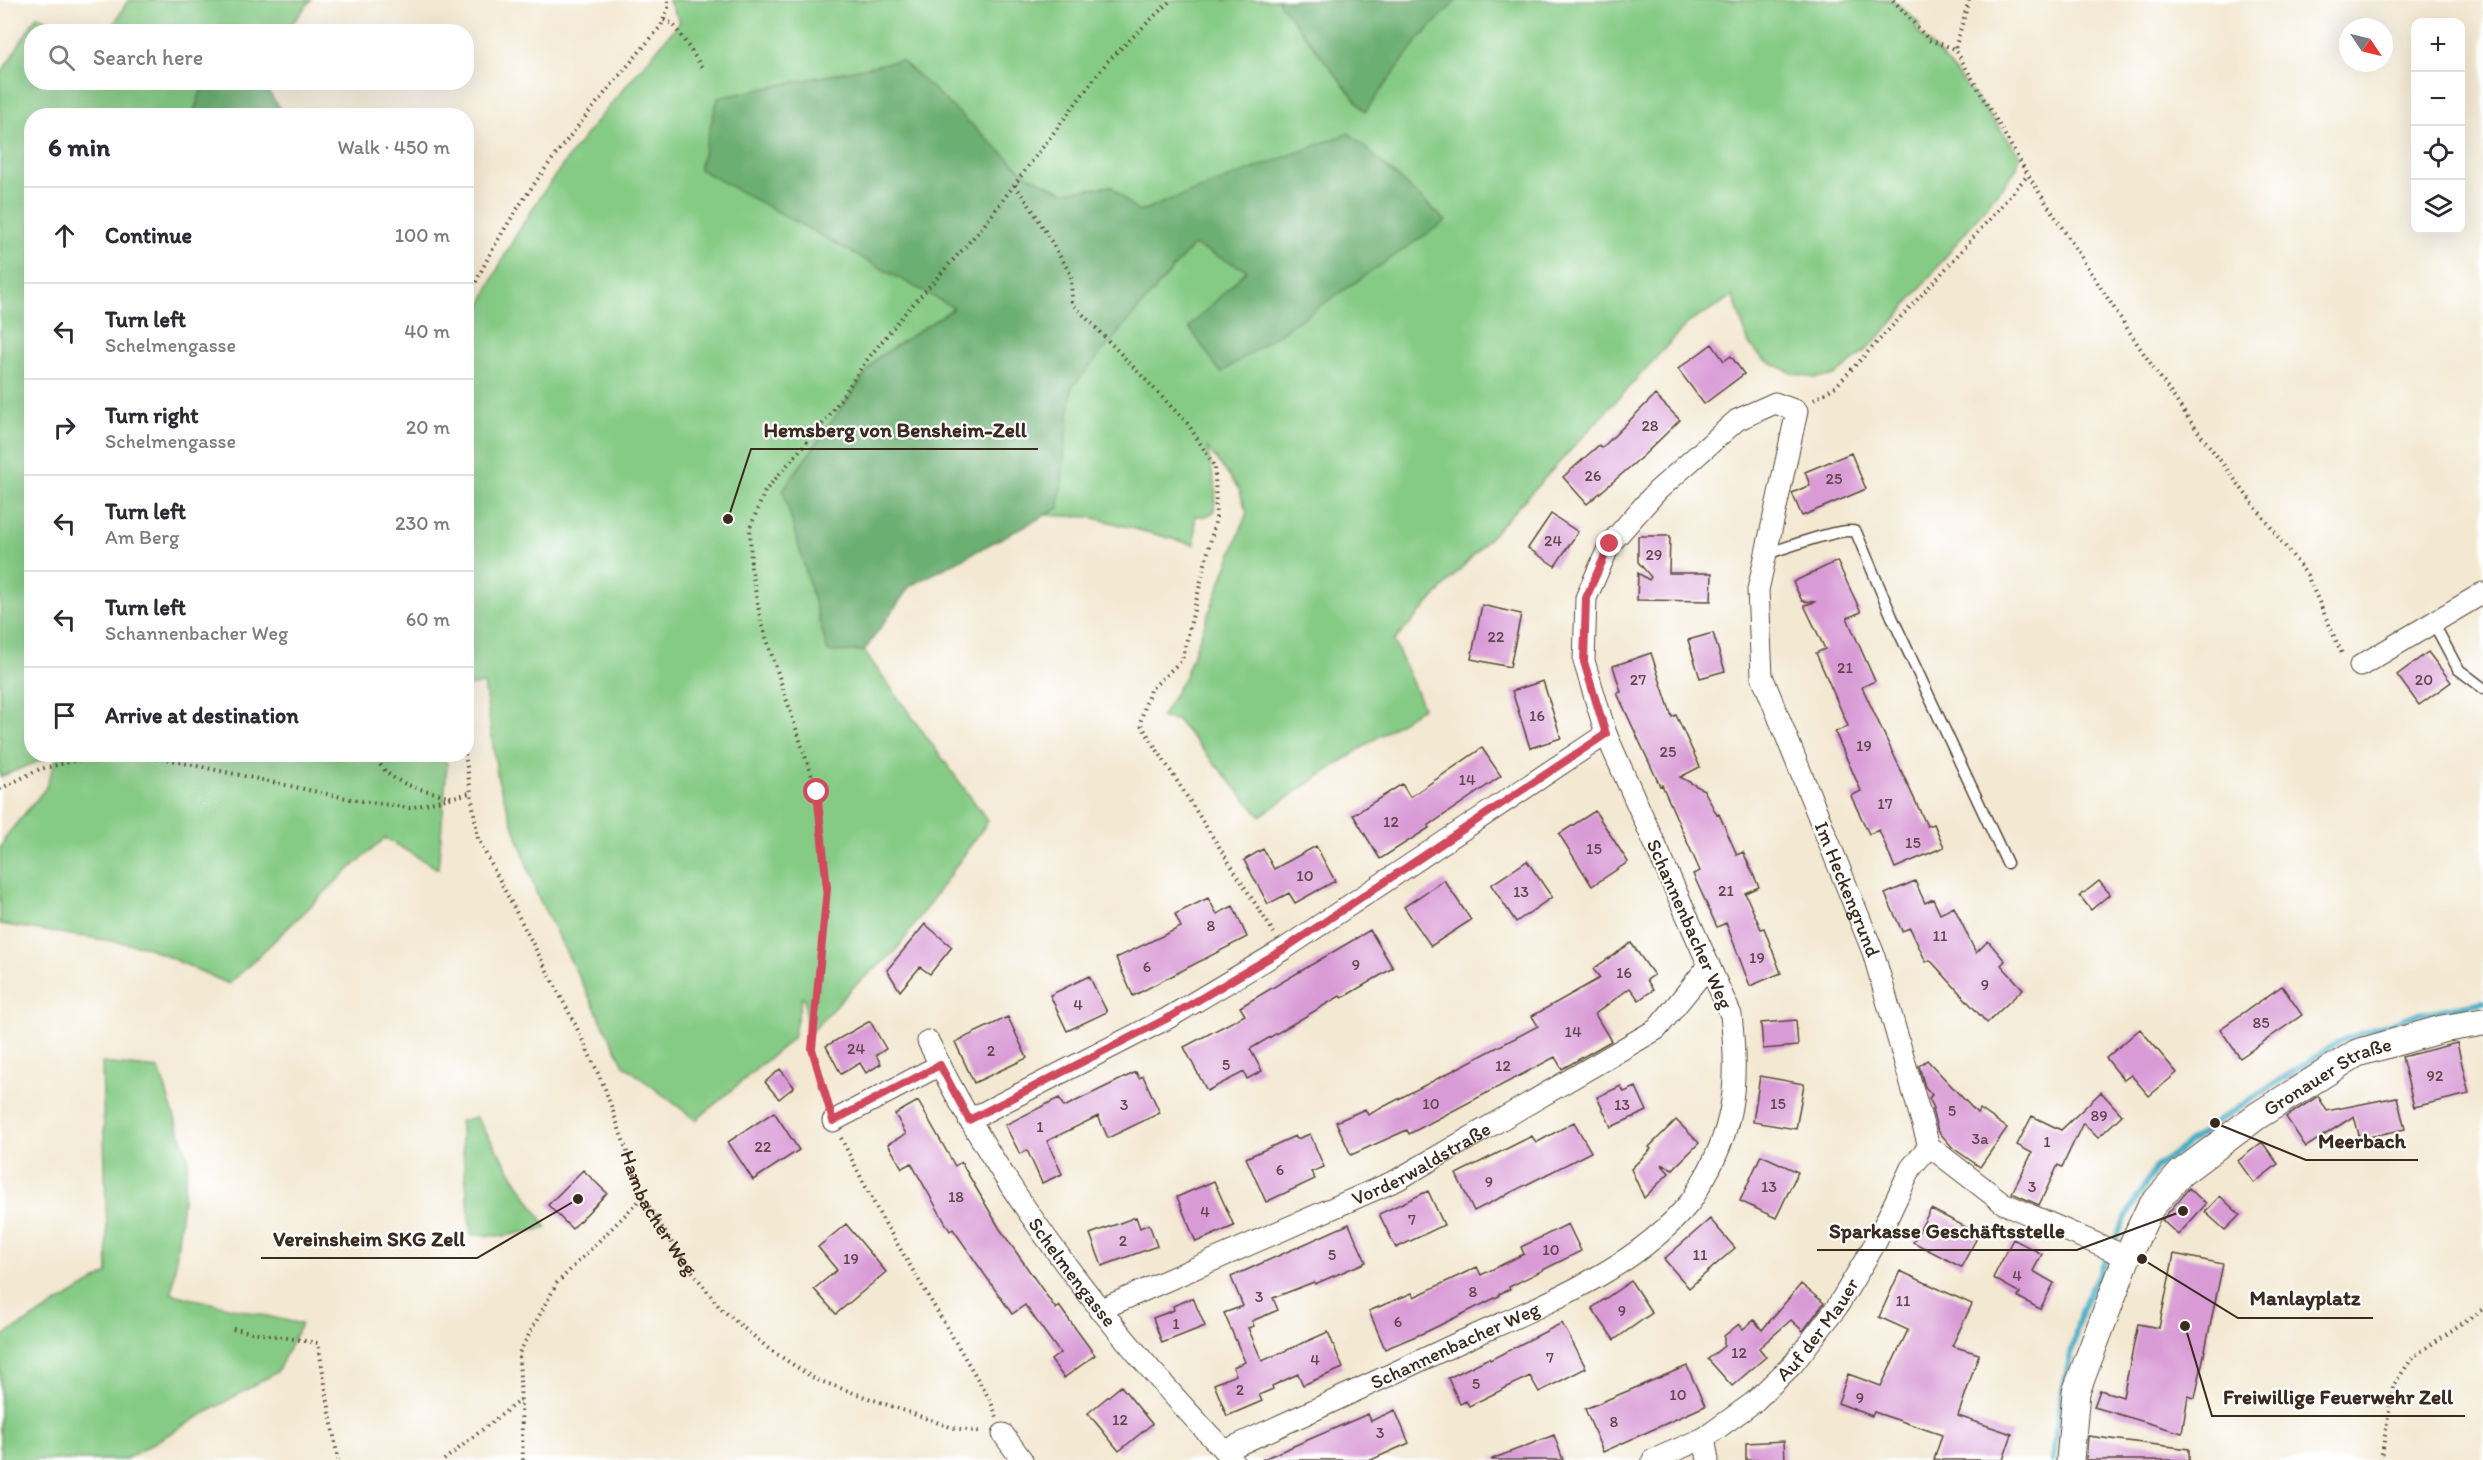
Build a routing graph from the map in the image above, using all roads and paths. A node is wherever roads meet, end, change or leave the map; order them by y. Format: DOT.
graph roads {
  1 [pos="668,0"];
  2 [pos="1171,0"];
  3 [pos="1893,0"];
  4 [pos="1967,0"];
  5 [pos="664,20"];
  6 [pos="1955,49"];
  7 [pos="702,67"];
  8 [pos="2028,175"];
  9 [pos="1015,185"];
  10 [pos="474,289"];
  11 [pos="1797,411"];
  12 [pos="1766,554"];
  13 [pos="2483,593"];
  14 [pos="2433,622"];
  15 [pos="2360,666"];
  16 [pos="2483,688"];
  17 [pos="1606,734"];
  18 [pos="69,762"];
  19 [pos="179,762"];
  20 [pos="381,762"];
  21 [pos="466,762"];
  22 [pos="0,789"];
  23 [pos="470,793"];
  24 [pos="452,797"];
  25 [pos="2007,863"];
  26 [pos="1284,949"];
  27 [pos="1708,965"];
  28 [pos="2483,1022"];
  29 [pos="928,1041"];
  30 [pos="940,1065"];
  31 [pos="969,1120"];
  32 [pos="833,1121"];
  33 [pos="1929,1146"];
  34 [pos="643,1197"];
  35 [pos="2116,1252"];
  36 [pos="2483,1309"];
  37 [pos="1099,1310"];
  38 [pos="233,1329"];
  39 [pos="521,1400"];
  40 [pos="1003,1434"];
  41 [pos="1704,1438"];
  42 [pos="1229,1456"];
  43 [pos="338,1460"];
  44 [pos="444,1460"];
  45 [pos="523,1460"];
  46 [pos="1022,1460"];
  47 [pos="1653,1460"];
  48 [pos="1708,1460"];
  49 [pos="2070,1460"];
  50 [pos="2381,1460"];
  1 -- 5 [label="path"];
  2 -- 9 [label="path"];
  3 -- 6 [label="path"];
  4 -- 6 [label="path"];
  5 -- 7 [label="path"];
  5 -- 10 [label="path"];
  6 -- 8 [label="path"];
  8 -- 11 [label="path"];
  8 -- 15 [label="path"];
  9 -- 26 [label="path"];
  9 -- 32 [label="path"];
  11 -- 12 [label="street, Im Heckengrund"];
  11 -- 17 [label="street, Schannenbacher Weg"];
  12 -- 25 [label="lane"];
  12 -- 33 [label="street, Im Heckengrund"];
  13 -- 14 [label="street"];
  14 -- 15 [label="street"];
  14 -- 16 [label="lane"];
  17 -- 26 [label="street"];
  17 -- 27 [label="street, Schannenbacher Weg"];
  18 -- 22 [label="path"];
  19 -- 24 [label="path"];
  20 -- 24 [label="path"];
  21 -- 23 [label="path, Hambacher Weg"];
  23 -- 24 [label="path"];
  23 -- 34 [label="path, Hambacher Weg"];
  26 -- 31 [label="street"];
  27 -- 37 [label="street, Vorderwaldstraße"];
  27 -- 42 [label="street, Schannenbacher Weg"];
  28 -- 35 [label="street, Gronauer Straße"];
  29 -- 30 [label="street, Schelmengasse"];
  30 -- 31 [label="street, Schelmengasse"];
  30 -- 32 [label="street"];
  31 -- 37 [label="street, Schelmengasse"];
  32 -- 40 [label="path"];
  33 -- 35 [label="street"];
  33 -- 41 [label="street, Auf der Mauer"];
  34 -- 39 [label="path"];
  34 -- 40 [label="path, Hambacher Weg"];
  35 -- 49 [label="street, Gronauer Straße"];
  36 -- 50 [label="path"];
  37 -- 42 [label="street, Schelmengasse"];
  38 -- 43 [label="path"];
  39 -- 44 [label="path"];
  39 -- 45 [label="path"];
  40 -- 46 [label="street"];
  41 -- 47 [label="street, Auf der Mauer"];
  41 -- 48 [label="street"];
}
